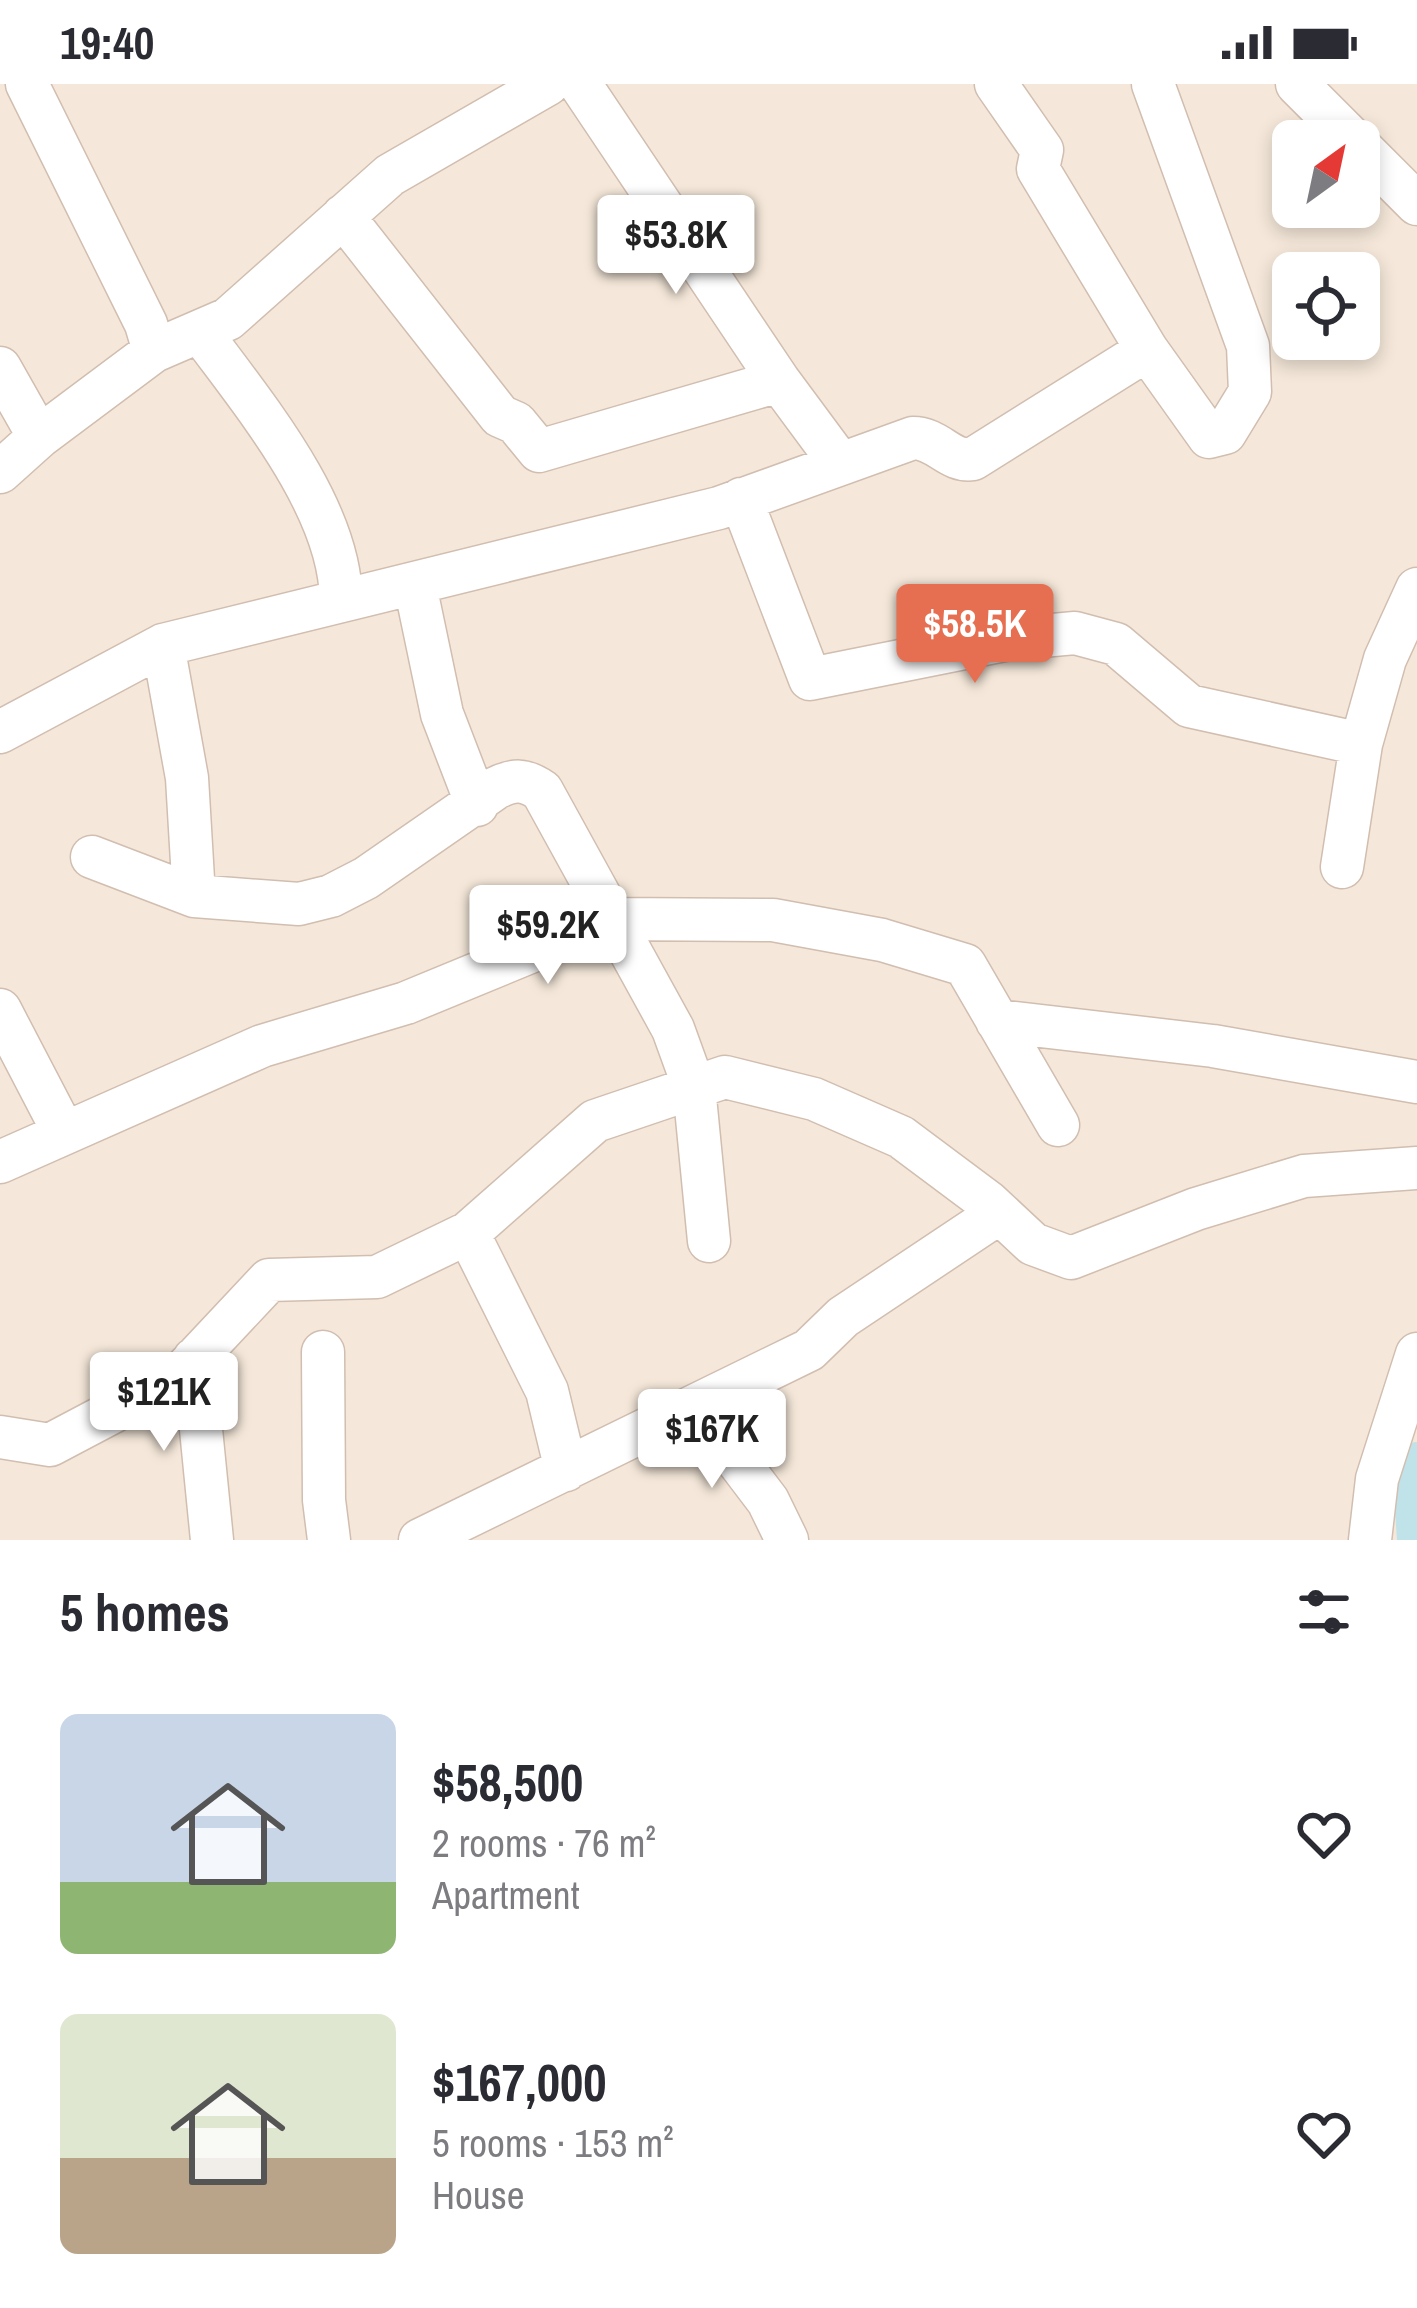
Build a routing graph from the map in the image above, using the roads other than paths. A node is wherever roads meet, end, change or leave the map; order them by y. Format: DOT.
graph roads {
  1 [pos="27,84"];
  2 [pos="548,84"];
  3 [pos="580,84"];
  4 [pos="996,84"];
  5 [pos="1154,84"];
  6 [pos="1297,84"];
  7 [pos="490,97"];
  8 [pos="1332,120"];
  9 [pos="1380,168"];
  10 [pos="1417,204"];
  11 [pos="343,216"];
  12 [pos="201,332"];
  13 [pos="154,350"];
  14 [pos="1147,350"];
  15 [pos="0,368"];
  16 [pos="779,381"];
  17 [pos="39,437"];
  18 [pos="839,461"];
  19 [pos="0,472"];
  20 [pos="741,499"];
  21 [pos="415,585"];
  22 [pos="1417,589"];
  23 [pos="341,602"];
  24 [pos="164,645"];
  25 [pos="2,723"];
  26 [pos="1360,744"];
  27 [pos="477,805"];
  28 [pos="92,857"];
  29 [pos="1342,867"];
  30 [pos="194,896"];
  31 [pos="610,919"];
  32 [pos="0,1010"];
  33 [pos="998,1021"];
  34 [pos="1417,1082"];
  35 [pos="694,1087"];
  36 [pos="1058,1125"];
  37 [pos="63,1131"];
  38 [pos="0,1162"];
  39 [pos="1417,1168"];
  40 [pos="999,1213"];
  41 [pos="468,1233"];
  42 [pos="709,1241"];
  43 [pos="323,1352"];
  44 [pos="1417,1354"];
  45 [pos="194,1359"];
  46 [pos="696,1406"];
  47 [pos="0,1437"];
  48 [pos="566,1470"];
  49 [pos="212,1540"];
  50 [pos="329,1540"];
  51 [pos="420,1540"];
  52 [pos="787,1540"];
  53 [pos="1370,1540"];
  1 -- 13 [label="street"];
  2 -- 7 [label="street"];
  3 -- 16 [label="street"];
  4 -- 14 [label="street"];
  5 -- 14 [label="street"];
  6 -- 8 [label="street"];
  7 -- 11 [label="street"];
  9 -- 10 [label="street"];
  11 -- 12 [label="street"];
  11 -- 16 [label="street"];
  12 -- 13 [label="street"];
  12 -- 23 [label="street"];
  13 -- 17 [label="street"];
  14 -- 18 [label="street"];
  15 -- 17 [label="street"];
  16 -- 18 [label="street"];
  17 -- 19 [label="street"];
  18 -- 20 [label="street"];
  20 -- 21 [label="street"];
  20 -- 26 [label="street"];
  21 -- 23 [label="street"];
  21 -- 27 [label="street"];
  22 -- 26 [label="street"];
  23 -- 24 [label="street"];
  24 -- 25 [label="street"];
  24 -- 30 [label="street"];
  26 -- 29 [label="street"];
  27 -- 30 [label="street"];
  27 -- 31 [label="street"];
  28 -- 30 [label="street"];
  31 -- 33 [label="street"];
  31 -- 35 [label="street"];
  31 -- 37 [label="street"];
  32 -- 37 [label="street"];
  33 -- 34 [label="street"];
  33 -- 36 [label="street"];
  35 -- 40 [label="street"];
  35 -- 41 [label="street"];
  35 -- 42 [label="street"];
  37 -- 38 [label="street"];
  39 -- 40 [label="street"];
  40 -- 46 [label="street"];
  41 -- 45 [label="street"];
  41 -- 48 [label="street"];
  43 -- 50 [label="street"];
  44 -- 53 [label="street"];
  45 -- 47 [label="street"];
  45 -- 49 [label="street"];
  46 -- 48 [label="street"];
  46 -- 52 [label="street"];
  48 -- 51 [label="street"];
}
